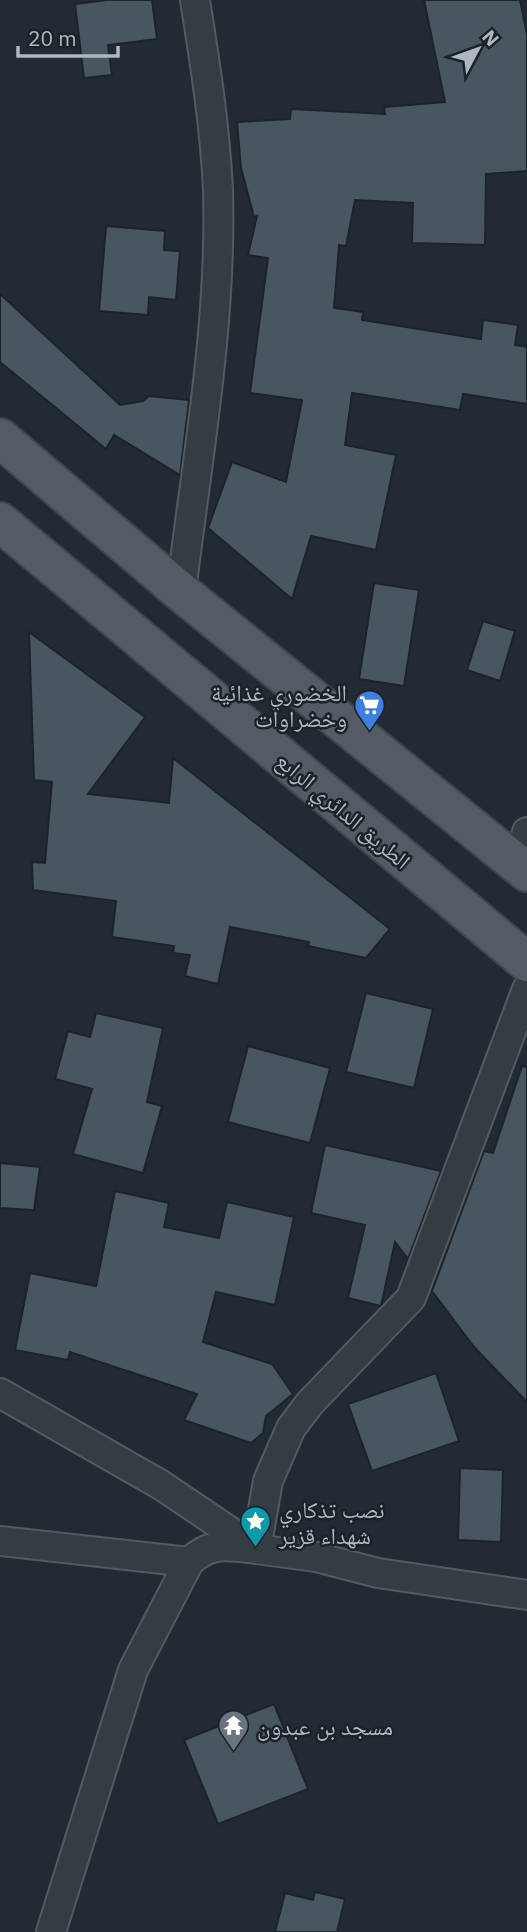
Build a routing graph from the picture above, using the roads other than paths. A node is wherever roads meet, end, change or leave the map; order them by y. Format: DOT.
graph roads {
  1 [pos="195,0"];
  2 [pos="0,438"];
  3 [pos="0,522"];
  4 [pos="181,592"];
  5 [pos="524,856"];
  6 [pos="527,962"];
  7 [pos="527,989"];
  8 [pos="0,1393"];
  9 [pos="0,1541"];
  10 [pos="256,1549"];
  11 [pos="189,1562"];
  12 [pos="527,1595"];
  13 [pos="51,1932"];
  1 -- 4 [label="street"];
  2 -- 4 [label="main road"];
  3 -- 6 [label="main road, الطريق الدائري الرابع"];
  4 -- 5 [label="main road"];
  7 -- 10 [label="street"];
  8 -- 10 [label="street"];
  9 -- 11 [label="street"];
  10 -- 11 [label="street"];
  10 -- 12 [label="street"];
  11 -- 13 [label="street"];
}
